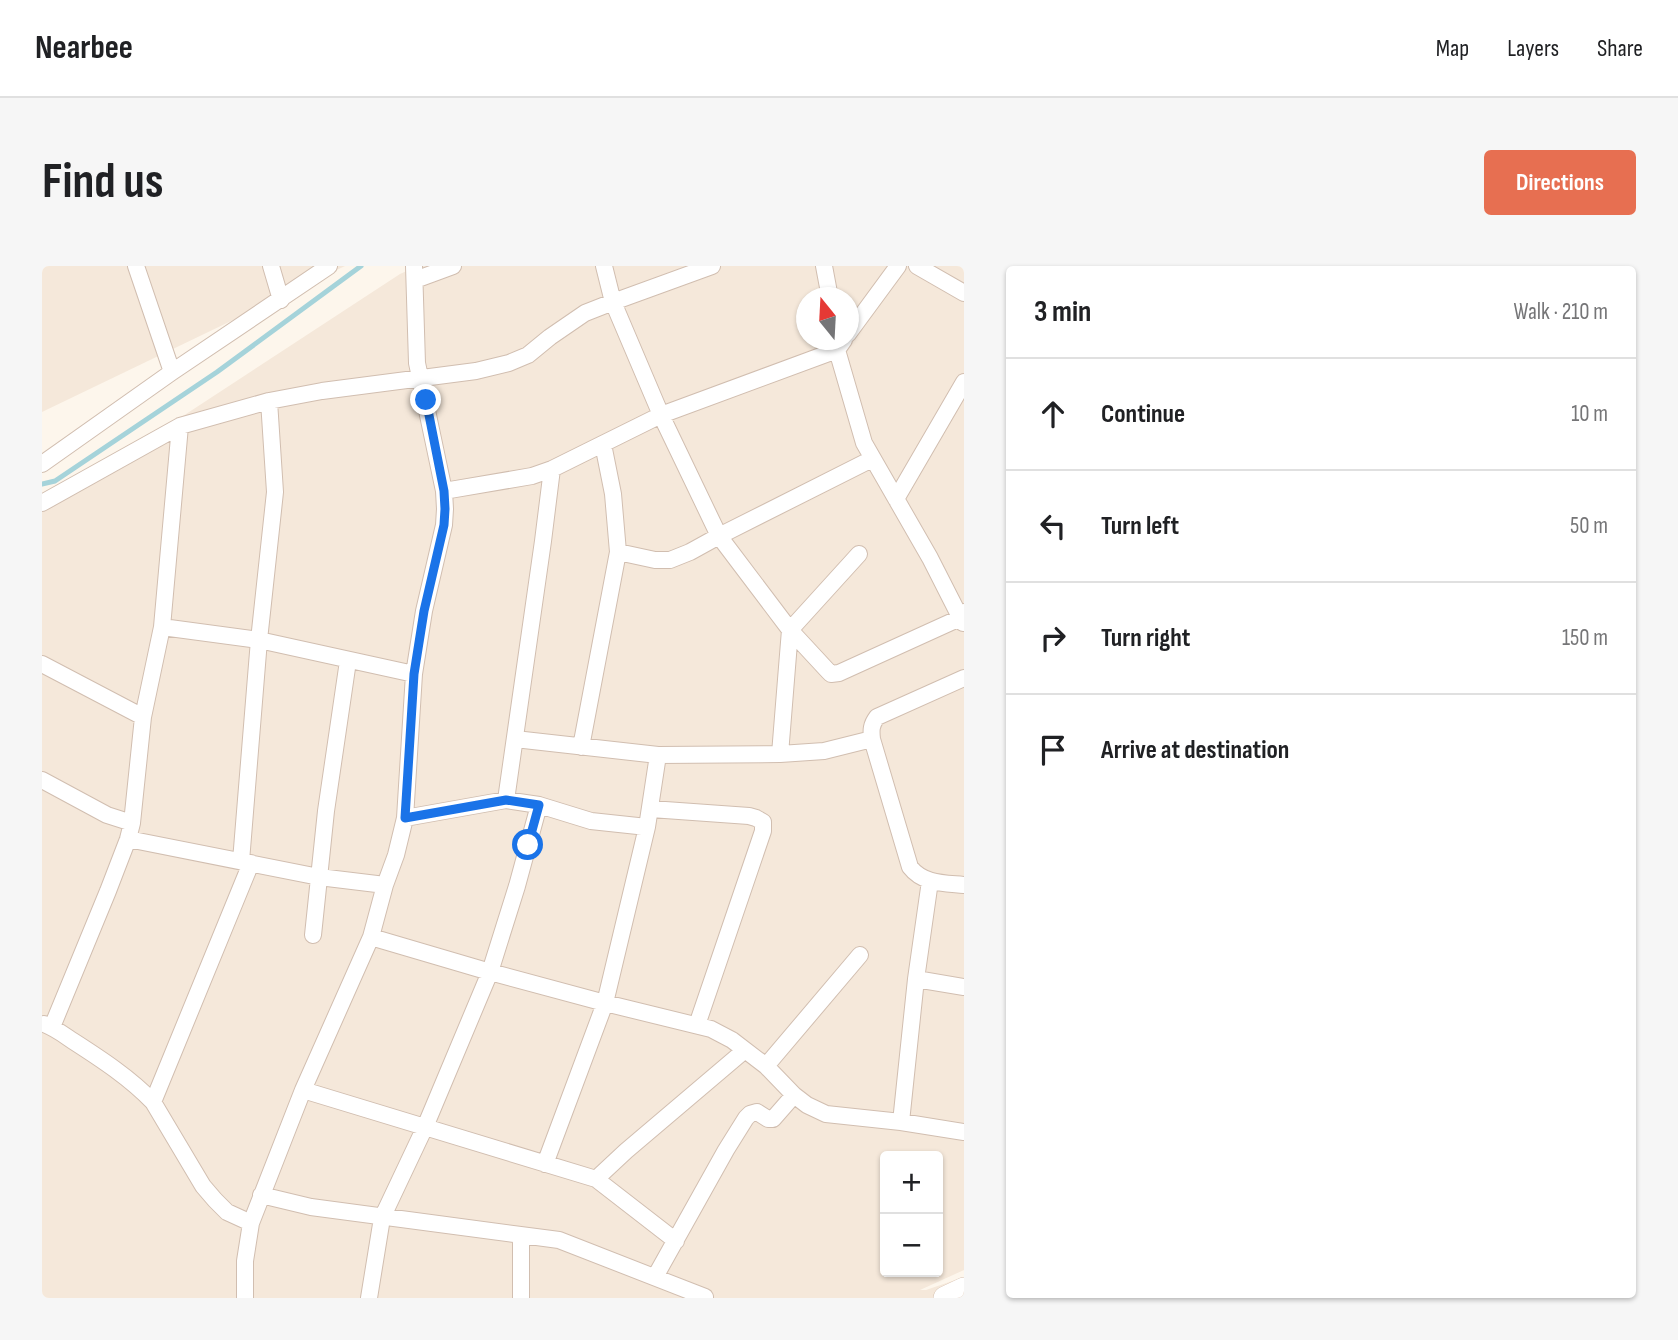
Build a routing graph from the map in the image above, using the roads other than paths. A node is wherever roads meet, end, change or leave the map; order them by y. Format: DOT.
graph roads {
  1 [pos="136,266"];
  2 [pos="271,266"];
  3 [pos="329,266"];
  4 [pos="453,266"];
  5 [pos="604,266"];
  6 [pos="712,266"];
  7 [pos="824,266"];
  8 [pos="898,266"];
  9 [pos="917,266"];
  10 [pos="414,273"];
  11 [pos="828,287"];
  12 [pos="964,293"];
  13 [pos="281,300"];
  14 [pos="613,302"];
  15 [pos="859,320"];
  16 [pos="822,350"];
  17 [pos="841,350"];
  18 [pos="172,372"];
  19 [pos="421,377"];
  20 [pos="964,382"];
  21 [pos="269,401"];
  22 [pos="661,415"];
  23 [pos="180,426"];
  24 [pos="603,444"];
  25 [pos="873,458"];
  26 [pos="42,464"];
  27 [pos="552,469"];
  28 [pos="444,491"];
  29 [pos="896,499"];
  30 [pos="42,503"];
  31 [pos="719,536"];
  32 [pos="618,552"];
  33 [pos="859,554"];
  34 [pos="963,618"];
  35 [pos="162,627"];
  36 [pos="790,630"];
  37 [pos="259,640"];
  38 [pos="348,661"];
  39 [pos="42,664"];
  40 [pos="414,674"];
  41 [pos="964,678"];
  42 [pos="143,717"];
  43 [pos="514,739"];
  44 [pos="872,739"];
  45 [pos="581,747"];
  46 [pos="780,754"];
  47 [pos="657,755"];
  48 [pos="42,780"];
  49 [pos="506,800"];
  50 [pos="539,805"];
  51 [pos="651,809"];
  52 [pos="405,818"];
  53 [pos="648,827"];
  54 [pos="130,831"];
  55 [pos="246,862"];
  56 [pos="319,877"];
  57 [pos="930,881"];
  58 [pos="385,885"];
  59 [pos="964,886"];
  60 [pos="313,935"];
  61 [pos="372,937"];
  62 [pos="860,955"];
  63 [pos="490,972"];
  64 [pos="916,979"];
  65 [pos="964,987"];
  66 [pos="605,1003"];
  67 [pos="47,1025"];
  68 [pos="697,1025"];
  69 [pos="745,1050"];
  70 [pos="766,1066"];
  71 [pos="303,1090"];
  72 [pos="794,1094"];
  73 [pos="153,1102"];
  74 [pos="901,1122"];
  75 [pos="425,1127"];
  76 [pos="964,1132"];
  77 [pos="545,1164"];
  78 [pos="596,1179"];
  79 [pos="261,1195"];
  80 [pos="382,1218"];
  81 [pos="251,1223"];
  82 [pos="521,1236"];
  83 [pos="676,1241"];
  84 [pos="655,1277"];
  85 [pos="964,1289"];
  86 [pos="705,1297"];
  87 [pos="244,1298"];
  88 [pos="369,1298"];
  89 [pos="521,1298"];
  90 [pos="945,1298"];
  1 -- 18 [label="street"];
  2 -- 13 [label="street"];
  3 -- 13 [label="street"];
  4 -- 10 [label="street"];
  5 -- 14 [label="street"];
  6 -- 14 [label="street"];
  7 -- 11 [label="street"];
  8 -- 15 [label="street"];
  9 -- 12 [label="street"];
  10 -- 19 [label="street"];
  13 -- 18 [label="street"];
  14 -- 19 [label="street"];
  14 -- 22 [label="street"];
  16 -- 22 [label="street"];
  17 -- 25 [label="street"];
  18 -- 26 [label="street"];
  19 -- 21 [label="street"];
  19 -- 28 [label="street"];
  20 -- 29 [label="street"];
  21 -- 23 [label="street"];
  21 -- 37 [label="street"];
  22 -- 24 [label="street"];
  22 -- 31 [label="street"];
  23 -- 30 [label="street"];
  23 -- 35 [label="street"];
  24 -- 27 [label="street"];
  24 -- 32 [label="street"];
  25 -- 29 [label="street"];
  25 -- 31 [label="street"];
  27 -- 28 [label="street"];
  27 -- 43 [label="street"];
  28 -- 40 [label="street"];
  29 -- 34 [label="street"];
  31 -- 32 [label="street"];
  31 -- 36 [label="street"];
  32 -- 45 [label="street"];
  33 -- 36 [label="street"];
  34 -- 36 [label="street"];
  35 -- 37 [label="street"];
  35 -- 42 [label="street"];
  36 -- 46 [label="street"];
  37 -- 38 [label="street"];
  37 -- 55 [label="street"];
  38 -- 40 [label="street"];
  38 -- 56 [label="street"];
  39 -- 42 [label="street"];
  40 -- 52 [label="street"];
  41 -- 44 [label="street"];
  42 -- 54 [label="street"];
  43 -- 45 [label="street"];
  43 -- 49 [label="street"];
  44 -- 46 [label="street"];
  44 -- 57 [label="street"];
  45 -- 47 [label="street"];
  46 -- 47 [label="street"];
  47 -- 51 [label="street"];
  48 -- 54 [label="street"];
  49 -- 50 [label="street"];
  49 -- 52 [label="street"];
  50 -- 53 [label="street"];
  50 -- 63 [label="street"];
  51 -- 53 [label="street"];
  51 -- 68 [label="street"];
  52 -- 58 [label="street"];
  53 -- 66 [label="street"];
  54 -- 55 [label="street"];
  54 -- 67 [label="street"];
  55 -- 56 [label="street"];
  55 -- 73 [label="street"];
  56 -- 58 [label="street"];
  56 -- 60 [label="street"];
  57 -- 59 [label="street"];
  57 -- 64 [label="street"];
  58 -- 61 [label="street"];
  61 -- 63 [label="street"];
  61 -- 71 [label="street"];
  62 -- 70 [label="street"];
  63 -- 66 [label="street"];
  63 -- 75 [label="street"];
  64 -- 65 [label="street"];
  64 -- 74 [label="street"];
  66 -- 68 [label="street"];
  66 -- 77 [label="street"];
  67 -- 73 [label="street"];
  68 -- 69 [label="street"];
  69 -- 70 [label="street"];
  69 -- 78 [label="street"];
  70 -- 72 [label="street"];
  71 -- 75 [label="street"];
  71 -- 79 [label="street"];
  72 -- 74 [label="street"];
  72 -- 83 [label="street"];
  73 -- 81 [label="street"];
  74 -- 76 [label="street"];
  75 -- 77 [label="street"];
  75 -- 80 [label="street"];
  77 -- 78 [label="street"];
  78 -- 83 [label="street"];
  79 -- 80 [label="street"];
  79 -- 81 [label="street"];
  80 -- 82 [label="street"];
  80 -- 88 [label="street"];
  81 -- 87 [label="street"];
  82 -- 84 [label="street"];
  82 -- 89 [label="street"];
  83 -- 84 [label="street"];
  84 -- 86 [label="street"];
  85 -- 90 [label="street"];
}
